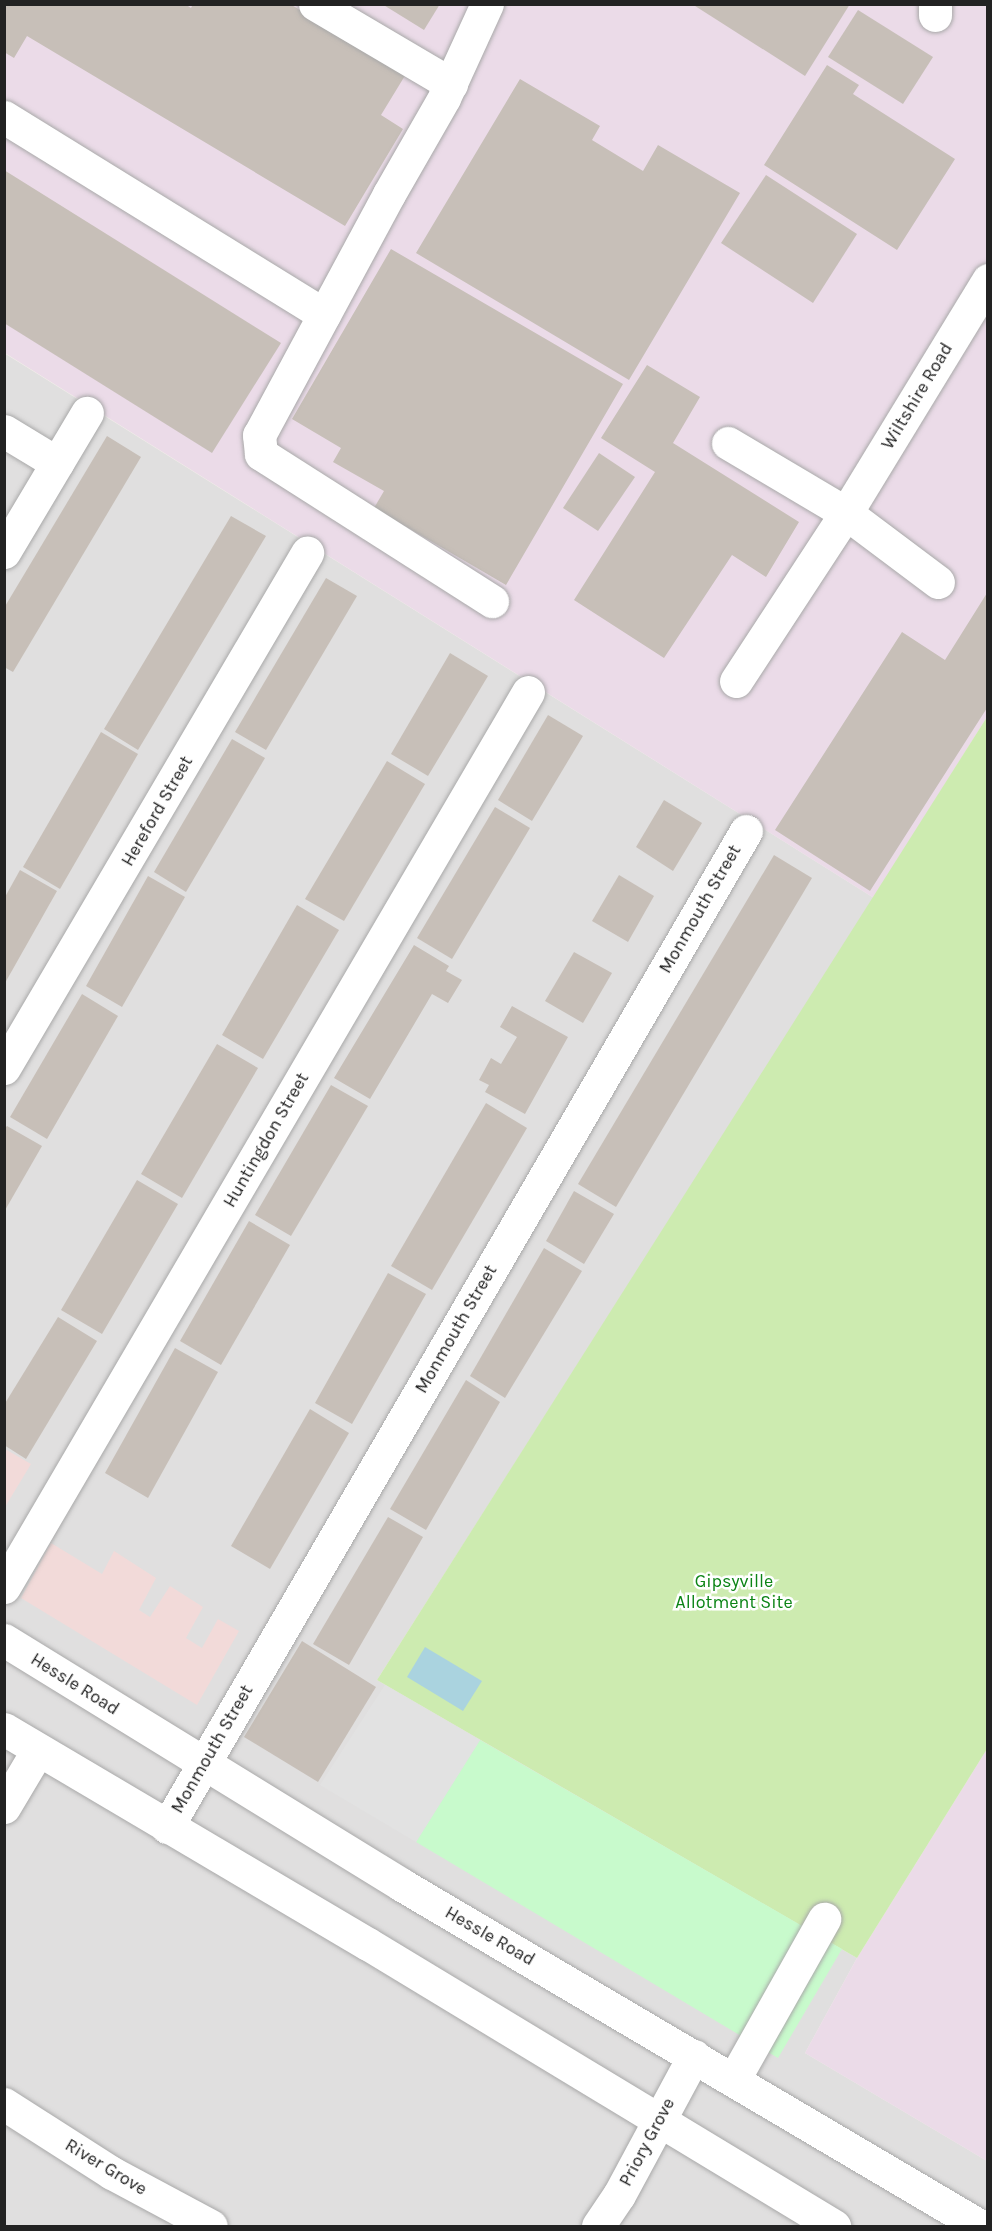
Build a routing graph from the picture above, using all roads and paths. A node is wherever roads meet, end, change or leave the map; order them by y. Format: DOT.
graph roads {
  1 [pos="315,4"];
  2 [pos="487,4"];
  3 [pos="451,84"];
  4 [pos="4,117"];
  5 [pos="987,280"];
  6 [pos="324,315"];
  7 [pos="87,413"];
  8 [pos="4,431"];
  9 [pos="728,442"];
  10 [pos="57,463"];
  11 [pos="846,513"];
  12 [pos="4,552"];
  13 [pos="307,553"];
  14 [pos="938,582"];
  15 [pos="492,601"];
  16 [pos="736,681"];
  17 [pos="528,692"];
  18 [pos="746,831"];
  19 [pos="4,1068"];
  20 [pos="4,1587"];
  21 [pos="4,1640"];
  22 [pos="4,1729"];
  23 [pos="38,1750"];
  24 [pos="204,1764"];
  25 [pos="4,1807"];
  26 [pos="167,1827"];
  27 [pos="824,1919"];
  28 [pos="694,2056"];
  29 [pos="734,2079"];
  30 [pos="4,2104"];
  31 [pos="658,2119"];
  32 [pos="211,2226"];
  33 [pos="598,2226"];
  34 [pos="834,2226"];
  35 [pos="980,2226"];
  1 -- 3 [label="street"];
  2 -- 3 [label="street"];
  3 -- 6 [label="street"];
  4 -- 6 [label="street"];
  5 -- 11 [label="street, Wiltshire Road"];
  6 -- 15 [label="street"];
  7 -- 10 [label="street"];
  8 -- 10 [label="street"];
  9 -- 11 [label="street"];
  10 -- 12 [label="street"];
  11 -- 14 [label="street"];
  11 -- 16 [label="street, Wiltshire Road"];
  13 -- 19 [label="street, Hereford Street"];
  17 -- 20 [label="street, Huntingdon Street"];
  18 -- 24 [label="street, Monmouth Street"];
  21 -- 24 [label="street, Hessle Road"];
  22 -- 23 [label="street"];
  23 -- 25 [label="street"];
  23 -- 26 [label="street"];
  24 -- 26 [label="street, Monmouth Street"];
  24 -- 28 [label="street, Hessle Road"];
  26 -- 31 [label="street"];
  27 -- 29 [label="street"];
  28 -- 29 [label="street, Hessle Road"];
  28 -- 31 [label="street, Priory Grove"];
  29 -- 35 [label="street, Hessle Road"];
  30 -- 32 [label="street, River Grove"];
  31 -- 33 [label="street, Priory Grove"];
  31 -- 34 [label="street"];
}
